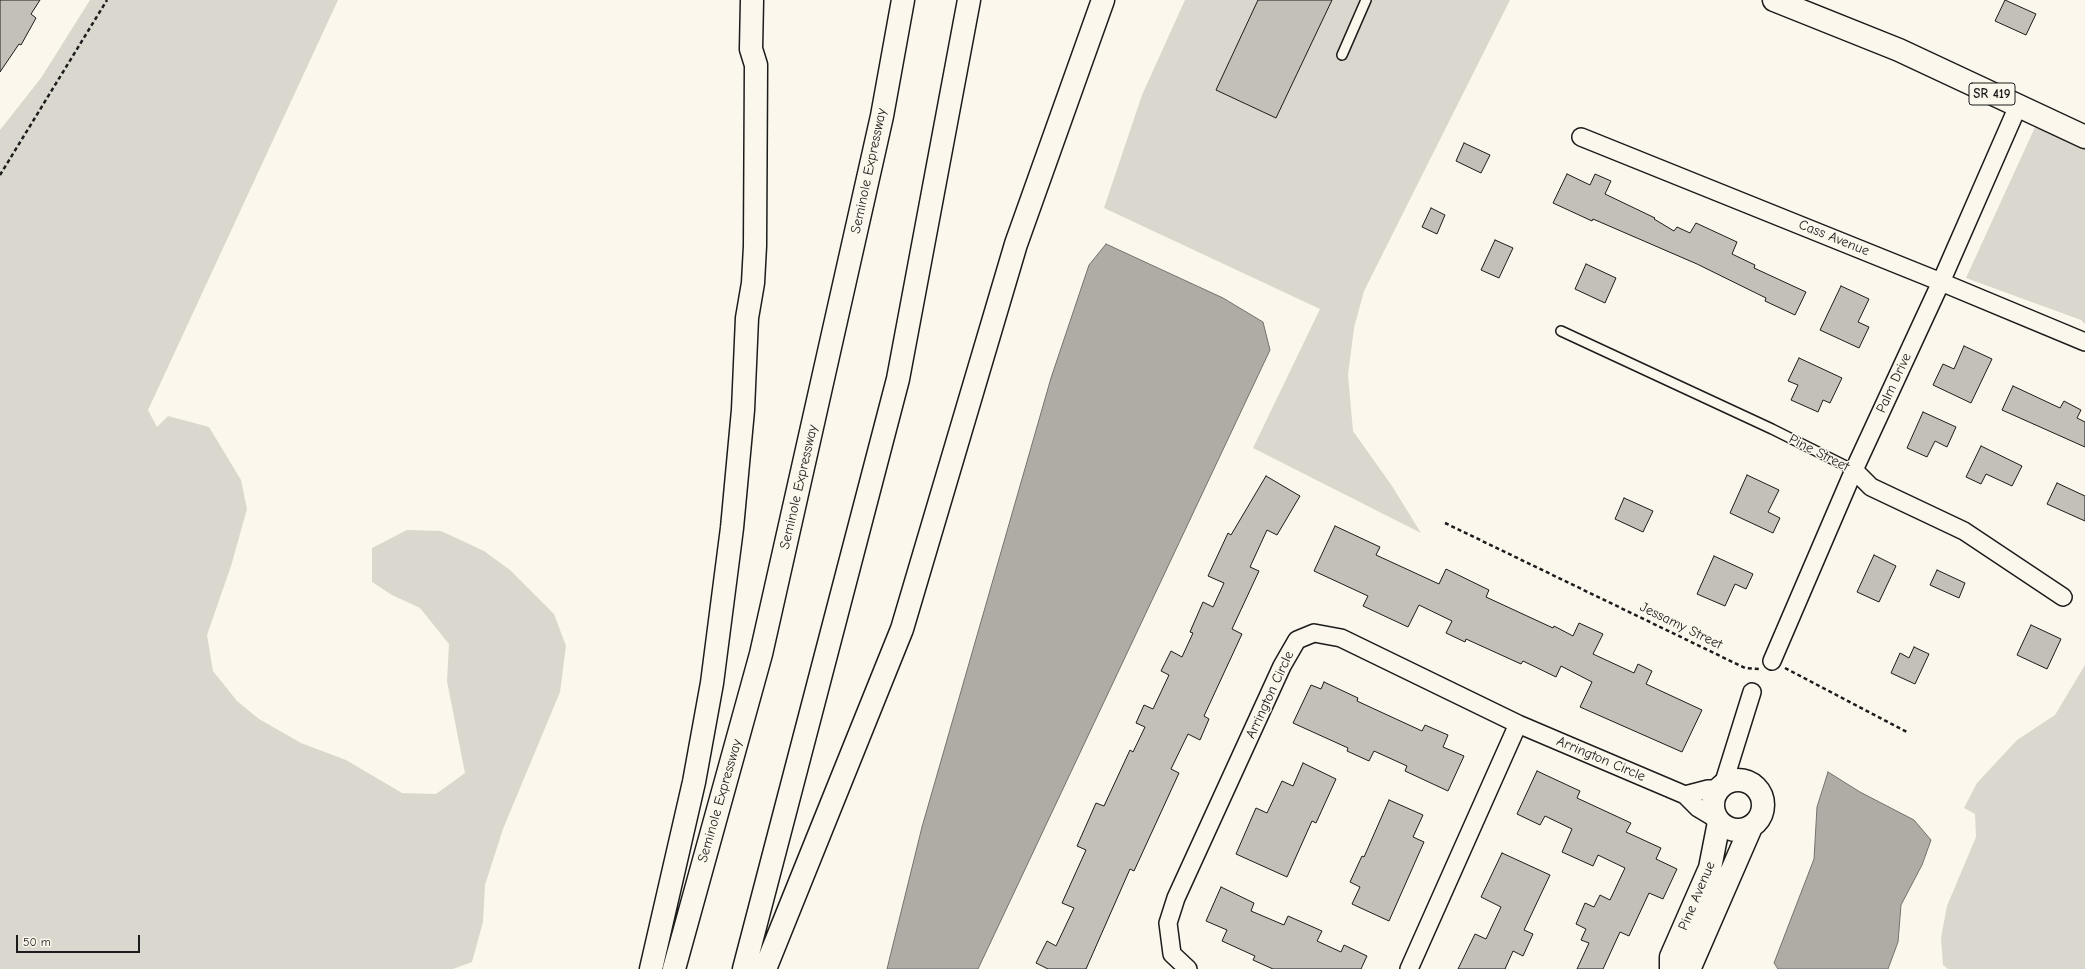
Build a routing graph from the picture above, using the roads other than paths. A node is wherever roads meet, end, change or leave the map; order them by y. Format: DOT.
graph roads {
  1 [pos="752,0"];
  2 [pos="903,0"];
  3 [pos="969,0"];
  4 [pos="1103,0"];
  5 [pos="1366,0"];
  6 [pos="1774,0"];
  7 [pos="1804,0"];
  8 [pos="1899,50"];
  9 [pos="1342,55"];
  10 [pos="2018,106"];
  11 [pos="1581,137"];
  12 [pos="2085,137"];
  13 [pos="1940,282"];
  14 [pos="1561,331"];
  15 [pos="2085,342"];
  16 [pos="1854,470"];
  17 [pos="2063,597"];
  18 [pos="1772,661"];
  19 [pos="1752,692"];
  20 [pos="1518,724"];
  21 [pos="1721,787"];
  22 [pos="1685,795"];
  23 [pos="1719,821"];
  24 [pos="1751,827"];
  25 [pos="651,969"];
  26 [pos="674,969"];
  27 [pos="744,969"];
  28 [pos="765,969"];
  29 [pos="1188,969"];
  30 [pos="1409,969"];
  31 [pos="1671,969"];
  32 [pos="1687,969"];
  1 -- 25 [label="main road"];
  2 -- 26 [label="main road, Seminole Expressway"];
  3 -- 27 [label="main road"];
  4 -- 28 [label="main road"];
  5 -- 9 [label="lane"];
  6 -- 8 [label="main road, SR 419"];
  7 -- 8 [label="main road, SR 419"];
  8 -- 10 [label="main road, SR 419"];
  10 -- 12 [label="main road, SR 419"];
  10 -- 13 [label="street, Palm Drive"];
  11 -- 13 [label="street, Cass Avenue"];
  13 -- 15 [label="street, Cass Avenue"];
  13 -- 16 [label="street, Palm Drive"];
  14 -- 16 [label="lane, Pine Street"];
  16 -- 17 [label="street, Pine Street"];
  16 -- 18 [label="street, Palm Drive"];
  19 -- 21 [label="street, Pine Avenue"];
  20 -- 22 [label="street, Arrington Circle"];
  20 -- 29 [label="street, Arrington Circle"];
  20 -- 30 [label="street"];
  21 -- 22 [label="street"];
  21 -- 23 [label="main road, Pine Avenue"];
  21 -- 24 [label="main road, Pine Avenue"];
  22 -- 23 [label="street, Arrington Circle"];
  23 -- 24 [label="main road"];
  23 -- 31 [label="main road, Pine Avenue"];
  24 -- 32 [label="main road, Pine Avenue"];
}
